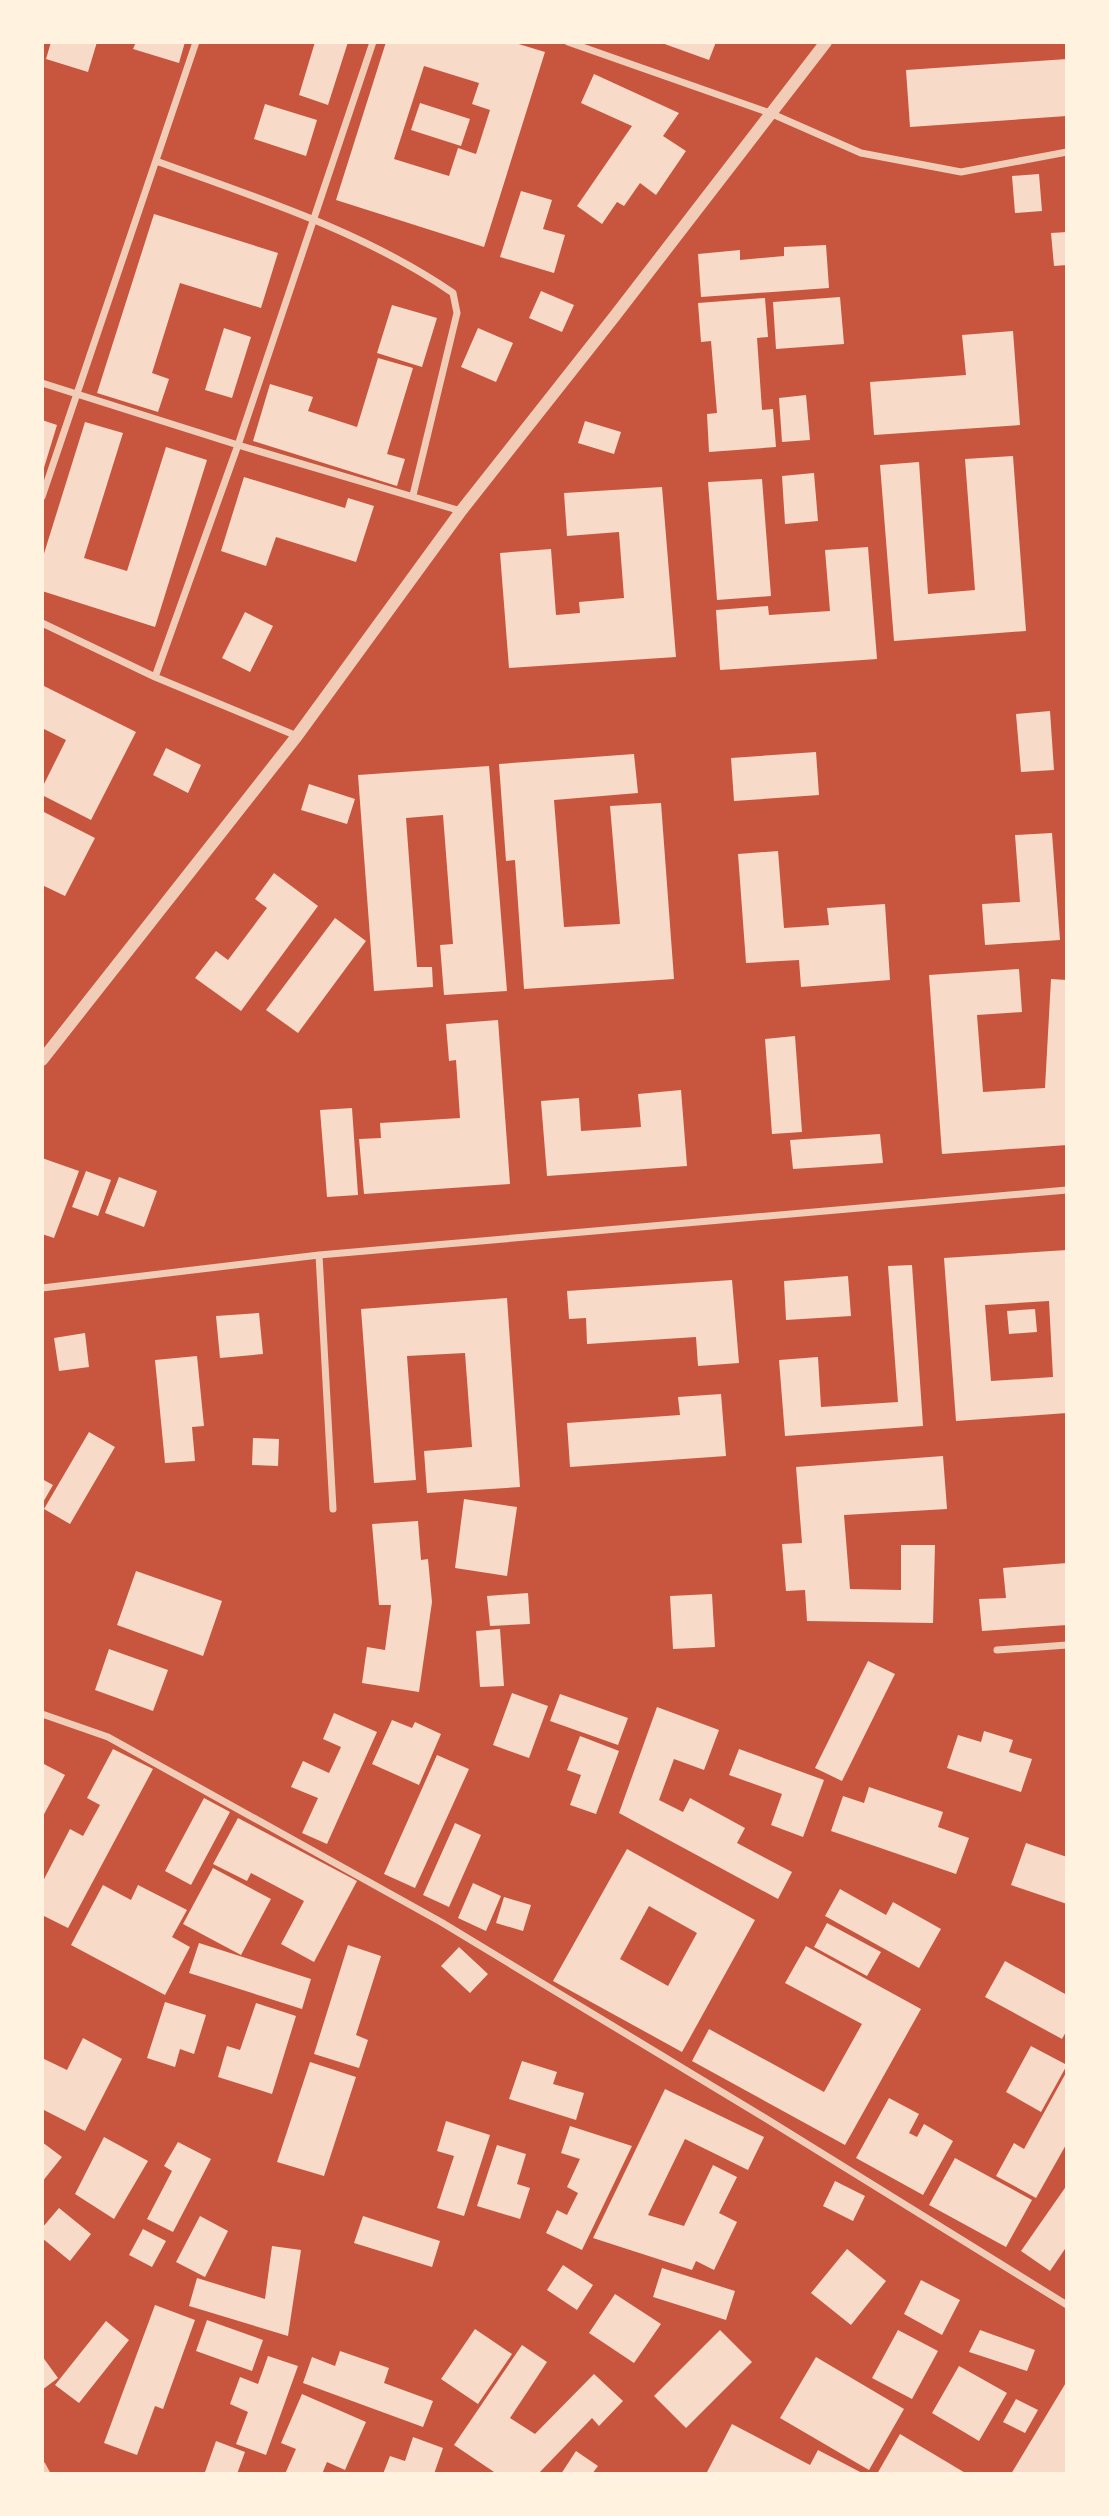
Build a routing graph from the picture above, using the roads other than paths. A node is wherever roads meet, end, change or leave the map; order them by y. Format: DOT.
graph roads {
  1 [pos="196,42"];
  2 [pos="373,42"];
  3 [pos="568,42"];
  4 [pos="826,42"];
  5 [pos="770,113"];
  6 [pos="1067,152"];
  7 [pos="156,160"];
  8 [pos="313,219"];
  9 [pos="42,383"];
  10 [pos="78,395"];
  11 [pos="238,446"];
  12 [pos="413,495"];
  13 [pos="42,497"];
  14 [pos="461,511"];
  15 [pos="42,622"];
  16 [pos="155,677"];
  17 [pos="297,736"];
  18 [pos="42,1060"];
  19 [pos="1067,1190"];
  20 [pos="319,1255"];
  21 [pos="42,1288"];
  22 [pos="333,1509"];
  23 [pos="1067,1645"];
  24 [pos="997,1650"];
  25 [pos="42,1714"];
  26 [pos="1067,2305"];
  27 [pos="42,2465"];
  28 [pos="47,2474"];
  1 -- 7 [label="street"];
  2 -- 8 [label="street"];
  3 -- 5 [label="street"];
  4 -- 5 [label="street"];
  5 -- 6 [label="street"];
  5 -- 14 [label="street"];
  7 -- 8 [label="street"];
  7 -- 10 [label="street"];
  8 -- 11 [label="street"];
  8 -- 12 [label="street"];
  9 -- 10 [label="street"];
  10 -- 11 [label="street"];
  10 -- 13 [label="street"];
  11 -- 12 [label="street"];
  11 -- 16 [label="street"];
  12 -- 14 [label="street"];
  14 -- 17 [label="street"];
  15 -- 16 [label="street"];
  16 -- 17 [label="street"];
  17 -- 18 [label="street"];
  19 -- 20 [label="street"];
  20 -- 21 [label="street"];
  20 -- 22 [label="street"];
  23 -- 24 [label="street"];
  25 -- 26 [label="street"];
  27 -- 28 [label="street"];
}
